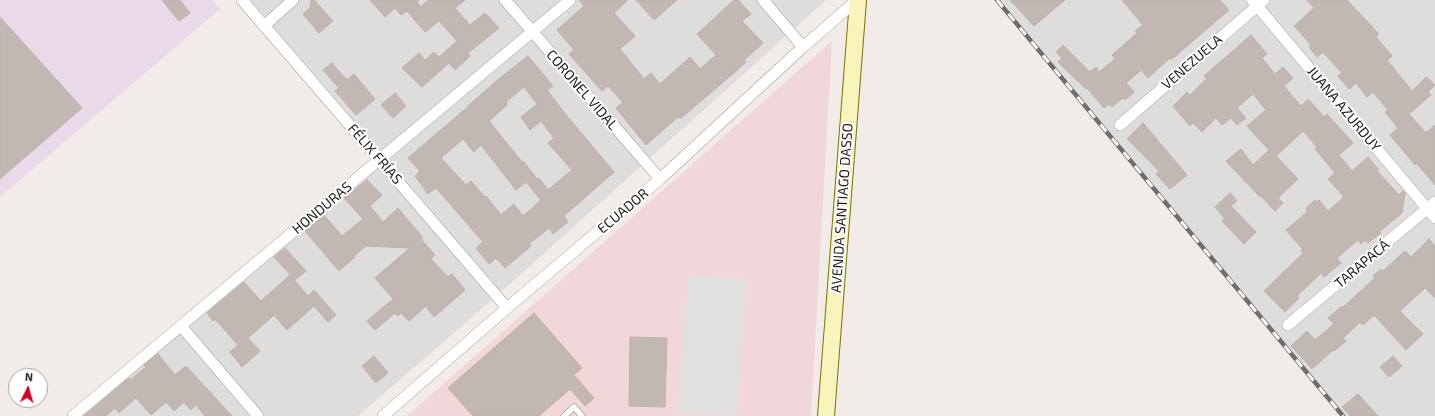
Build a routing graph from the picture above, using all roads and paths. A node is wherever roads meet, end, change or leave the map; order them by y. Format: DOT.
graph roads {
  1 [pos="242,0"];
  2 [pos="293,0"];
  3 [pos="505,0"];
  4 [pos="570,0"];
  5 [pos="763,0"];
  6 [pos="858,0"];
  7 [pos="1258,2"];
  8 [pos="264,26"];
  9 [pos="533,32"];
  10 [pos="803,47"];
  11 [pos="1120,125"];
  12 [pos="380,160"];
  13 [pos="660,179"];
  14 [pos="1431,206"];
  15 [pos="1435,218"];
  16 [pos="508,308"];
  17 [pos="1288,325"];
  18 [pos="180,326"];
  19 [pos="73,416"];
  20 [pos="258,416"];
  21 [pos="384,416"];
  22 [pos="564,416"];
  23 [pos="582,416"];
  24 [pos="826,416"];
  1 -- 8 [label="street, FÉLIX FRÍAS"];
  2 -- 8 [label="street"];
  3 -- 9 [label="street, CORONEL VIDAL"];
  4 -- 9 [label="street, HONDURAS"];
  5 -- 10 [label="street"];
  6 -- 10 [label="street, ECUADOR"];
  6 -- 24 [label="main road, AVENIDA SANTIAGO DASSO"];
  7 -- 11 [label="street, VENEZUELA"];
  7 -- 14 [label="street, JUANA AZURDUY"];
  8 -- 12 [label="street, FÉLIX FRÍAS"];
  9 -- 12 [label="street, HONDURAS"];
  9 -- 13 [label="street, CORONEL VIDAL"];
  10 -- 13 [label="street, ECUADOR"];
  12 -- 16 [label="street, FÉLIX FRÍAS"];
  12 -- 18 [label="street, HONDURAS"];
  13 -- 16 [label="street, ECUADOR"];
  14 -- 15 [label="street, JUANA AZURDUY"];
  14 -- 17 [label="street, TARAPACÁ"];
  16 -- 21 [label="street, ECUADOR"];
  18 -- 19 [label="street, HONDURAS"];
  18 -- 20 [label="street"];
  22 -- 23 [label="lane"];
}
